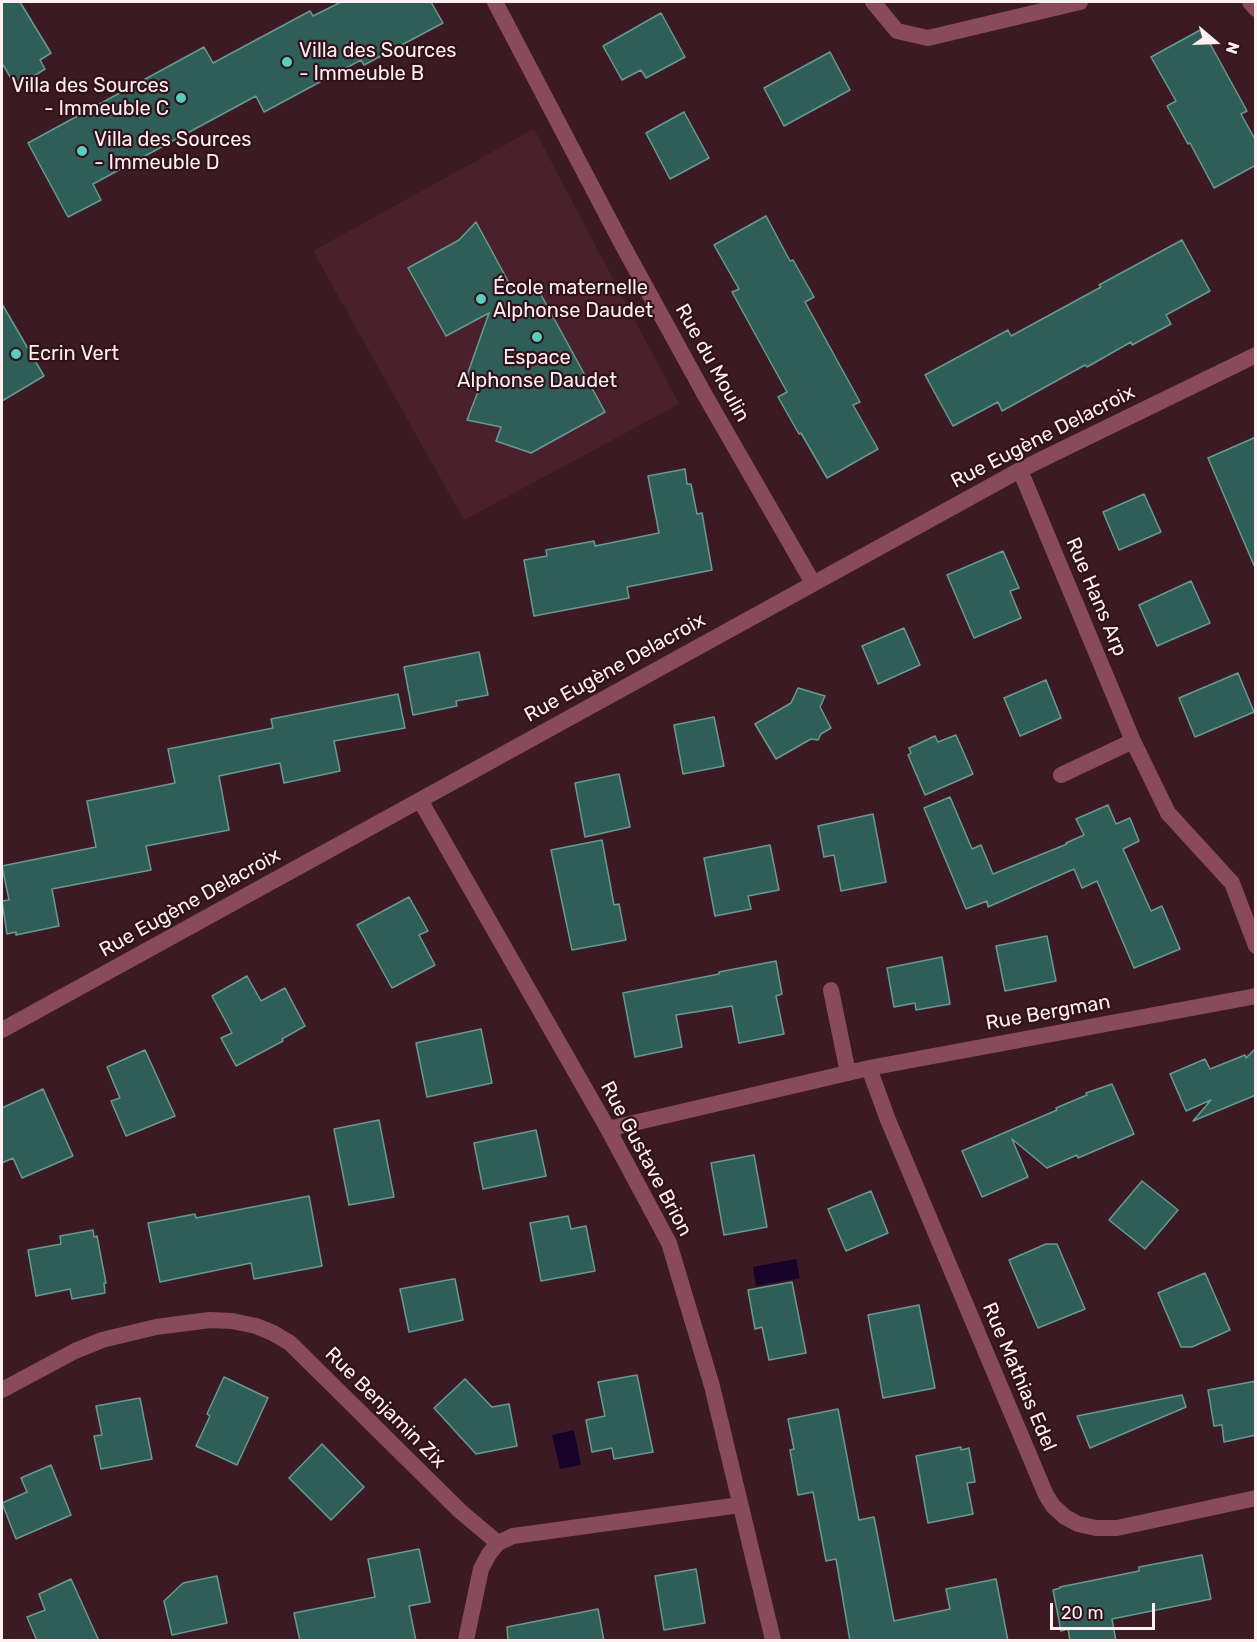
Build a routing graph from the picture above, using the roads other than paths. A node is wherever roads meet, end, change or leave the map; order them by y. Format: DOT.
graph roads {
  1 [pos="495,2"];
  2 [pos="873,2"];
  3 [pos="1080,2"];
  4 [pos="1251,2"];
  5 [pos="1256,9"];
  6 [pos="1256,355"];
  7 [pos="1020,470"];
  8 [pos="813,583"];
  9 [pos="1133,741"];
  10 [pos="1061,775"];
  11 [pos="420,800"];
  12 [pos="1256,946"];
  13 [pos="831,990"];
  14 [pos="1256,996"];
  15 [pos="2,1030"];
  16 [pos="869,1068"];
  17 [pos="848,1073"];
  18 [pos="608,1129"];
  19 [pos="2,1389"];
  20 [pos="1256,1498"];
  21 [pos="740,1505"];
  22 [pos="498,1542"];
  23 [pos="466,1641"];
  24 [pos="773,1641"];
  1 -- 8 [label="street, Rue du Moulin"];
  2 -- 3 [label="street"];
  4 -- 5 [label="street"];
  6 -- 7 [label="street, Rue Eugène Delacroix"];
  7 -- 8 [label="street, Rue Eugène Delacroix"];
  7 -- 9 [label="street, Rue Hans Arp"];
  8 -- 11 [label="street, Rue Eugène Delacroix"];
  9 -- 10 [label="street"];
  9 -- 12 [label="street, Rue Hans Arp"];
  11 -- 15 [label="street, Rue Eugène Delacroix"];
  11 -- 18 [label="street, Rue Gustave Brion"];
  13 -- 17 [label="street"];
  14 -- 16 [label="street, Rue Bergman"];
  16 -- 17 [label="street, Rue Bergman"];
  16 -- 20 [label="street, Rue Mathias Edel"];
  17 -- 18 [label="street, Rue Bergman"];
  18 -- 21 [label="street, Rue Gustave Brion"];
  19 -- 22 [label="street, Rue Benjamin Zix"];
  21 -- 22 [label="street"];
  21 -- 24 [label="street, Rue Gustave Brion"];
  22 -- 23 [label="street"];
}
